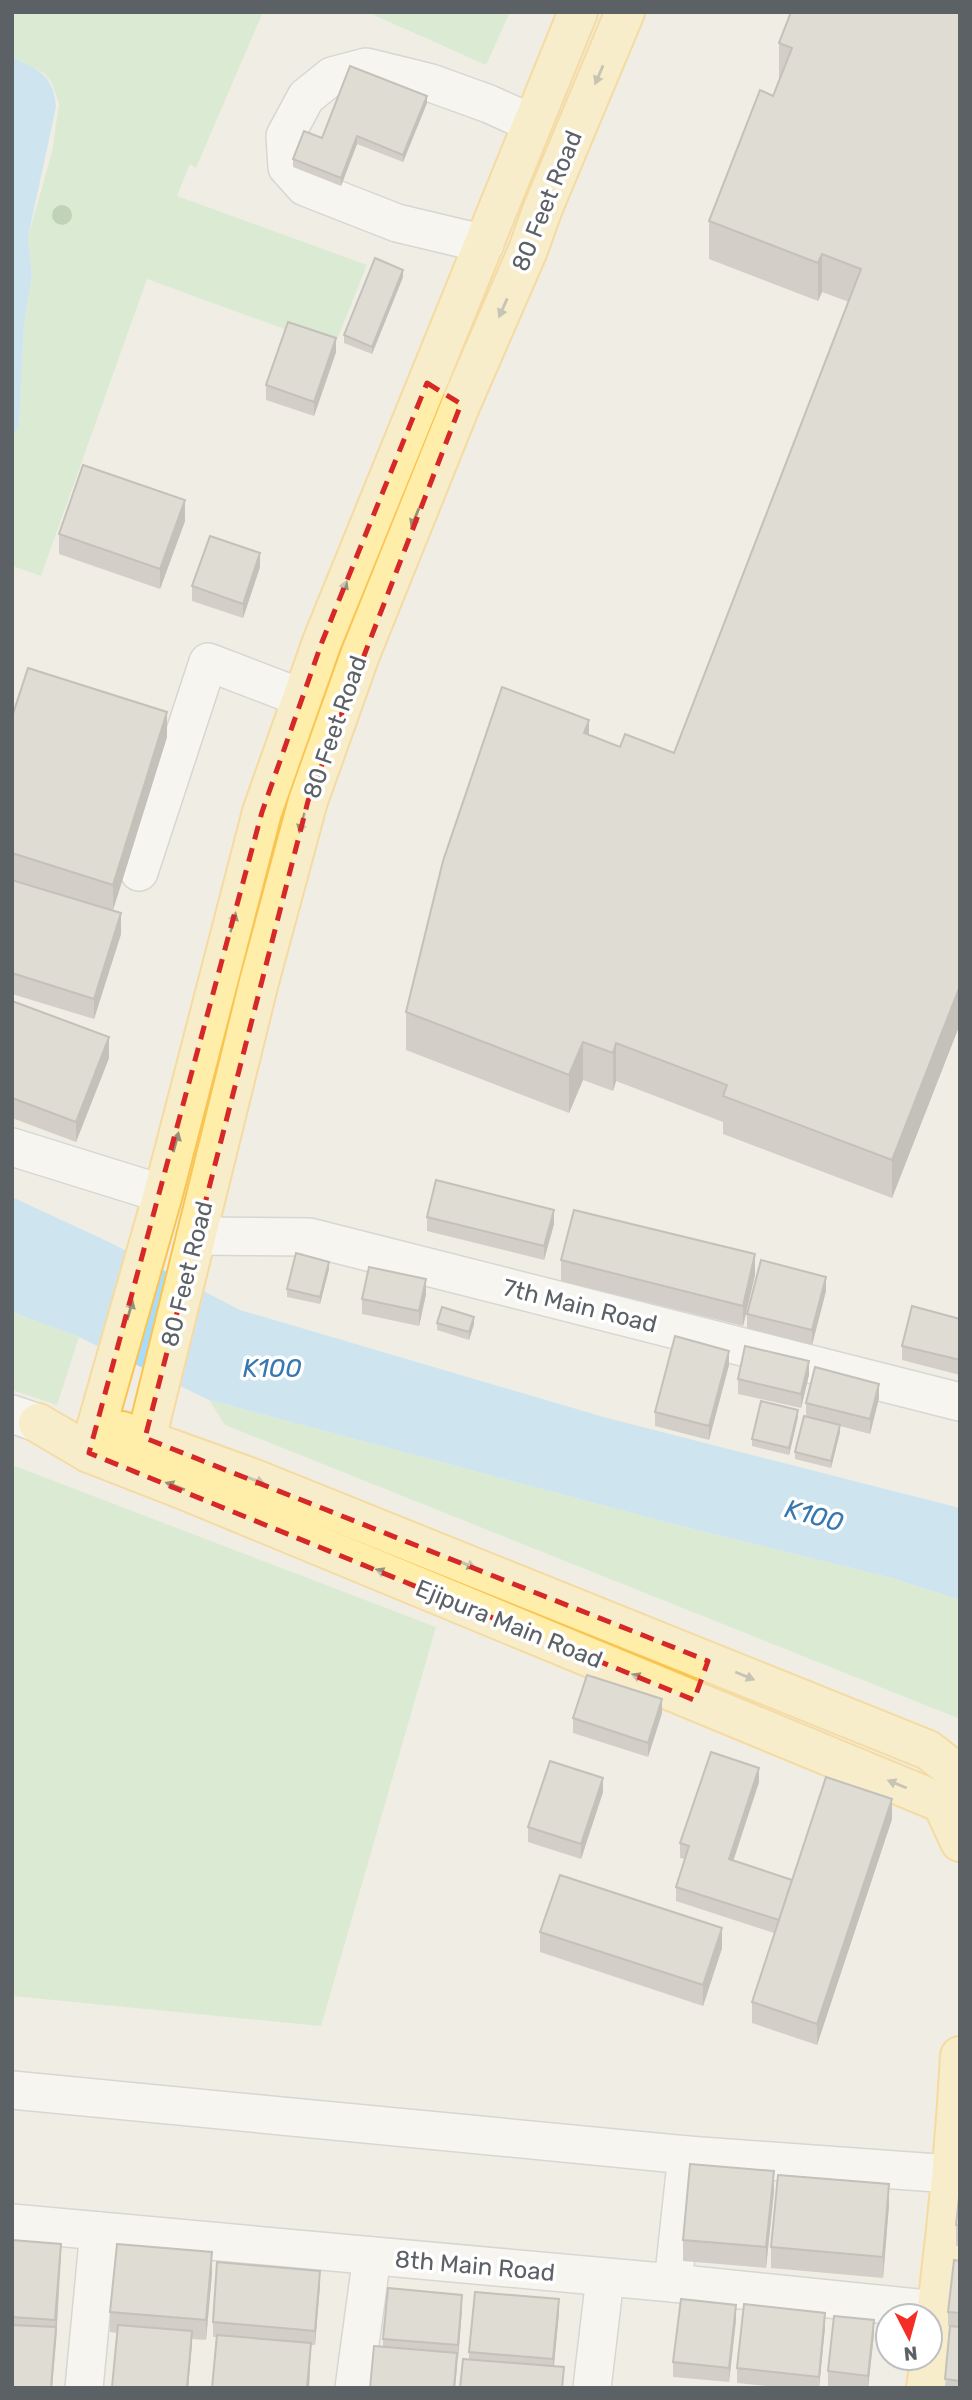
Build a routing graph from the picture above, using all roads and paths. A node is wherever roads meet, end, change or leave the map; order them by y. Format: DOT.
graph roads {
  1 [pos="578,12"];
  2 [pos="625,12"];
  3 [pos="531,123"];
  4 [pos="504,191"];
  5 [pos="543,208"];
  6 [pos="485,244"];
  7 [pos="427,383"];
  8 [pos="461,404"];
  9 [pos="322,642"];
  10 [pos="360,655"];
  11 [pos="302,698"];
  12 [pos="139,872"];
  13 [pos="12,1147"];
  14 [pos="163,1195"];
  15 [pos="194,1248"];
  16 [pos="960,1402"];
  17 [pos="25,1419"];
  18 [pos="93,1438"];
  19 [pos="142,1455"];
  20 [pos="708,1661"];
  21 [pos="694,1700"];
  22 [pos="954,1795"];
  23 [pos="960,1842"];
  24 [pos="960,2056"];
  25 [pos="12,2090"];
  26 [pos="958,2118"];
  27 [pos="687,2155"];
  28 [pos="951,2174"];
  29 [pos="12,2223"];
  30 [pos="99,2231"];
  31 [pos="952,2255"];
  32 [pos="372,2256"];
  33 [pos="605,2278"];
  34 [pos="673,2283"];
  35 [pos="939,2302"];
  36 [pos="874,2304"];
  37 [pos="84,2388"];
  38 [pos="354,2388"];
  39 [pos="592,2388"];
  1 -- 3 [label="main road, 80 Feet Road"];
  2 -- 5 [label="main road, 80 Feet Road, one-way"];
  3 -- 4 [label="main road, 80 Feet Road"];
  3 -- 6 [label="street"];
  4 -- 5 [label="street"];
  4 -- 6 [label="main road, 80 Feet Road"];
  5 -- 8 [label="main road, 80 Feet Road, one-way"];
  6 -- 7 [label="main road, 80 Feet Road"];
  7 -- 8 [label="main road"];
  9 -- 7 [label="main road, 80 Feet Road, one-way"];
  8 -- 10 [label="main road, 80 Feet Road, one-way"];
  9 -- 10 [label="main road"];
  9 -- 11 [label="main road, 80 Feet Road"];
  10 -- 15 [label="main road, 80 Feet Road, one-way"];
  11 -- 12 [label="street"];
  14 -- 11 [label="main road, 80 Feet Road, one-way"];
  13 -- 14 [label="street"];
  18 -- 14 [label="main road, 80 Feet Road, one-way"];
  15 -- 16 [label="street, 7th Main Road"];
  15 -- 19 [label="main road, 80 Feet Road"];
  17 -- 18 [label="main road, Ejipura Main Road"];
  18 -- 19 [label="main road, Ejipura Main Road"];
  19 -- 20 [label="main road, Ejipura Main Road, one-way"];
  21 -- 19 [label="main road, Ejipura Main Road, one-way"];
  20 -- 21 [label="main road"];
  20 -- 22 [label="main road, Ejipura Main Road, one-way"];
  22 -- 21 [label="main road, Ejipura Main Road, one-way"];
  22 -- 23 [label="main road, Ejipura Main Road"];
  24 -- 26 [label="main road"];
  25 -- 27 [label="street"];
  26 -- 28 [label="main road"];
  27 -- 28 [label="street"];
  27 -- 34 [label="street"];
  28 -- 31 [label="main road"];
  29 -- 30 [label="street, 8th Main Road"];
  30 -- 32 [label="street, 8th Main Road"];
  30 -- 37 [label="street"];
  31 -- 35 [label="main road"];
  32 -- 33 [label="street, 8th Main Road"];
  32 -- 38 [label="street"];
  33 -- 34 [label="street, 8th Main Road"];
  33 -- 39 [label="street"];
  34 -- 36 [label="street, 8th Main Road"];
}
